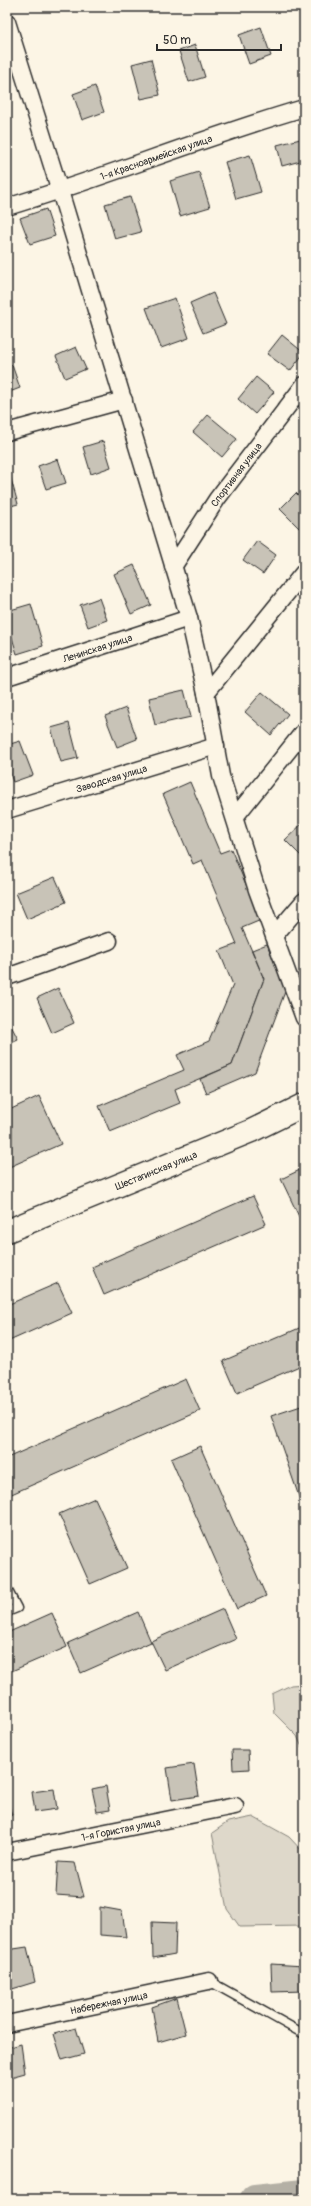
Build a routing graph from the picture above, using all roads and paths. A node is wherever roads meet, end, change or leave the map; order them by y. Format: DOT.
graph roads {
  1 [pos="7,22"];
  2 [pos="304,108"];
  3 [pos="60,191"];
  4 [pos="7,207"];
  5 [pos="304,385"];
  6 [pos="124,400"];
  7 [pos="7,432"];
  8 [pos="173,567"];
  9 [pos="304,572"];
  10 [pos="189,618"];
  11 [pos="7,677"];
  12 [pos="206,693"];
  13 [pos="304,731"];
  14 [pos="216,746"];
  15 [pos="7,810"];
  16 [pos="234,818"];
  17 [pos="304,901"];
  18 [pos="274,936"];
  19 [pos="109,941"];
  20 [pos="7,977"];
  21 [pos="304,1018"];
  22 [pos="304,1105"];
  23 [pos="7,1231"];
  24 [pos="7,1589"];
  25 [pos="7,1612"];
  26 [pos="235,1806"];
  27 [pos="7,1852"];
  28 [pos="210,1981"];
  29 [pos="7,2024"];
  30 [pos="304,2034"];
  1 -- 3 [label="street"];
  2 -- 3 [label="street, 1-я Красноармейская улица"];
  3 -- 4 [label="street, 1-я Красноармейская улица"];
  3 -- 6 [label="street"];
  5 -- 8 [label="street, Спортивная улица"];
  6 -- 7 [label="street"];
  6 -- 8 [label="street"];
  8 -- 10 [label="street"];
  9 -- 12 [label="street"];
  10 -- 11 [label="street, Ленинская улица"];
  10 -- 12 [label="street"];
  12 -- 14 [label="street"];
  13 -- 16 [label="street"];
  14 -- 15 [label="street, Заводская улица"];
  14 -- 16 [label="street"];
  16 -- 18 [label="street"];
  17 -- 18 [label="street"];
  18 -- 21 [label="street"];
  19 -- 20 [label="street"];
  22 -- 23 [label="main road, Шестагинская улица"];
  24 -- 25 [label="lane"];
  26 -- 27 [label="street, 1-я Гористая улица"];
  28 -- 29 [label="street, Набережная улица"];
  28 -- 30 [label="lane"];
}
